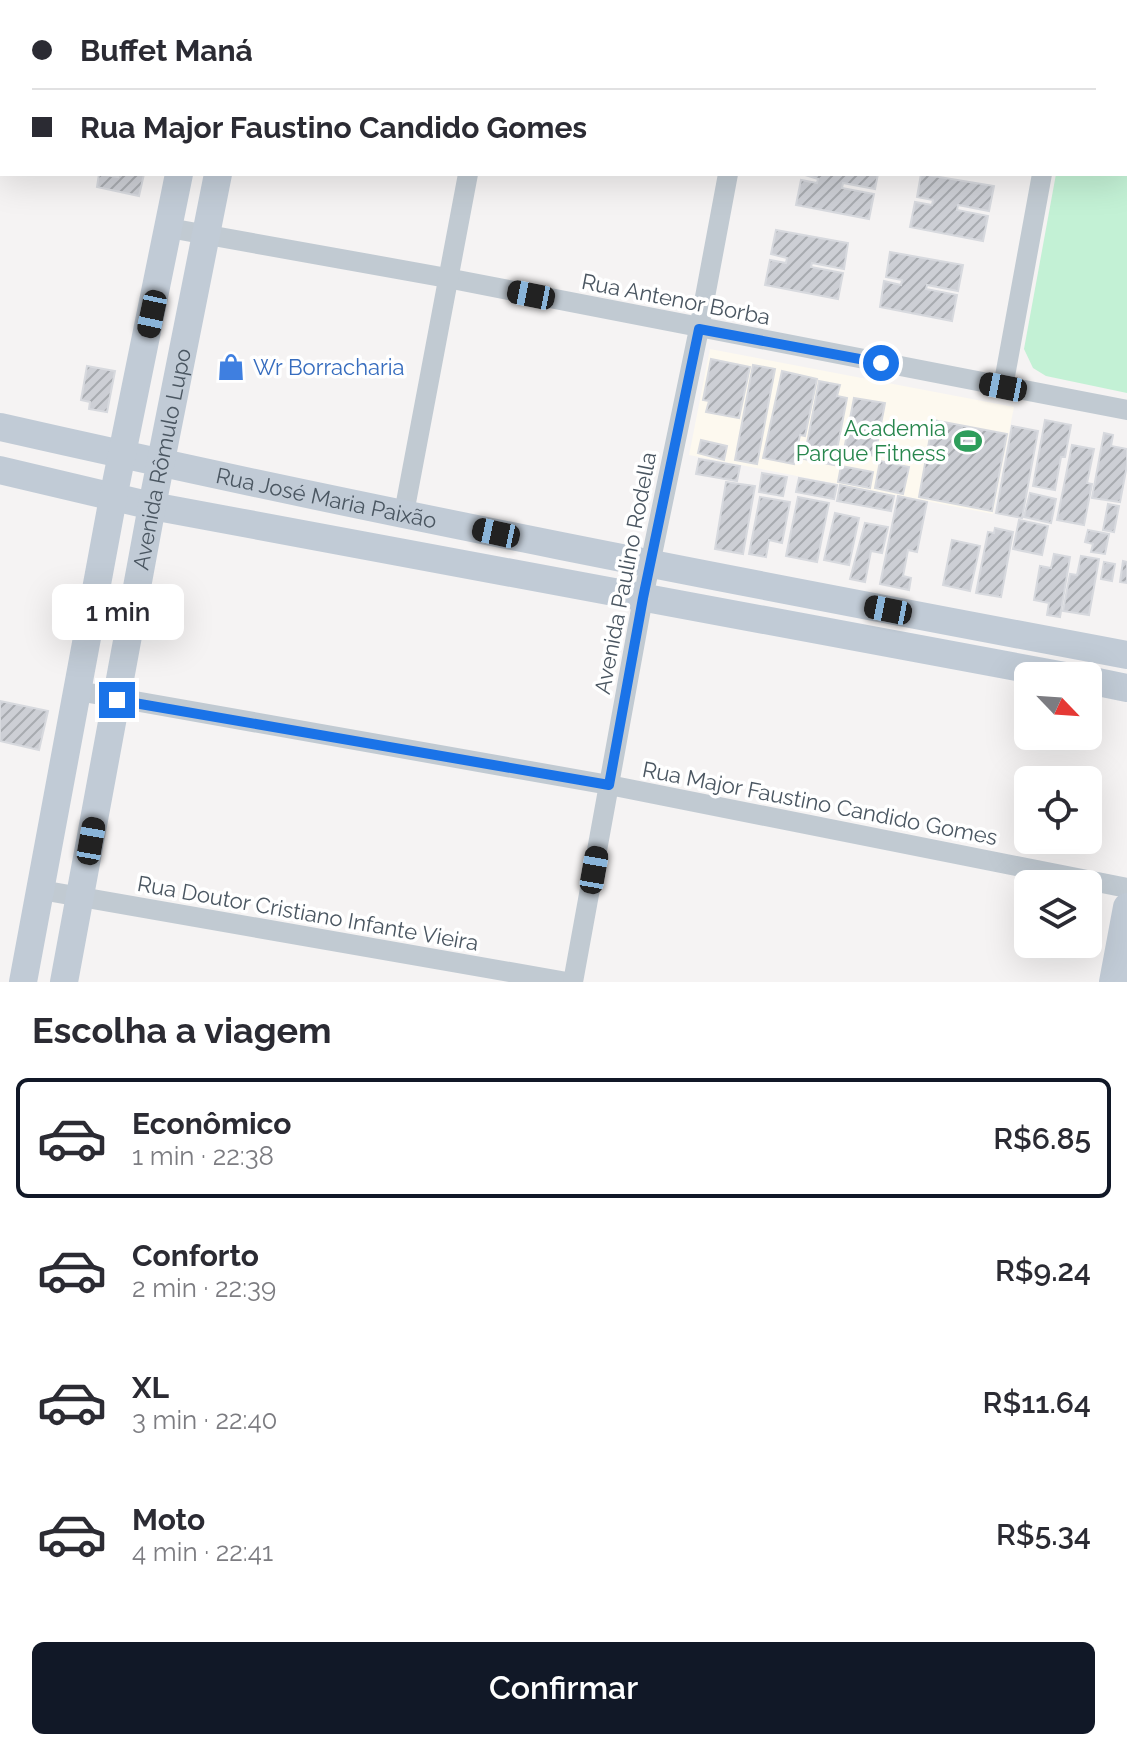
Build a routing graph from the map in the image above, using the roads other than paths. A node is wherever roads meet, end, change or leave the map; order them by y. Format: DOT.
graph roads {
  1 [pos="179,176"];
  2 [pos="218,176"];
  3 [pos="468,176"];
  4 [pos="728,176"];
  5 [pos="1042,176"];
  6 [pos="169,228"];
  7 [pos="207,235"];
  8 [pos="447,278"];
  9 [pos="699,329"];
  10 [pos="1003,387"];
  11 [pos="1127,410"];
  12 [pos="0,429"];
  13 [pos="123,456"];
  14 [pos="161,464"];
  15 [pos="0,470"];
  16 [pos="113,498"];
  17 [pos="152,506"];
  18 [pos="404,513"];
  19 [pos="650,565"];
  20 [pos="643,598"];
  21 [pos="1127,655"];
  22 [pos="1014,667"];
  23 [pos="1102,683"];
  24 [pos="1127,688"];
  25 [pos="78,691"];
  26 [pos="117,700"];
  27 [pos="609,785"];
  28 [pos="1127,888"];
  29 [pos="41,890"];
  30 [pos="81,897"];
  31 [pos="1127,907"];
  32 [pos="23,982"];
  33 [pos="64,982"];
  34 [pos="567,982"];
  35 [pos="573,982"];
  36 [pos="1113,982"];
  1 -- 6 [label="street, Avenida Rômulo Lupo"];
  2 -- 7 [label="street, Avenida Rômulo Lupo"];
  3 -- 8 [label="street"];
  4 -- 9 [label="street, Avenida Paulino Rodella"];
  5 -- 10 [label="street"];
  6 -- 7 [label="street, Rua Antenor Borba"];
  6 -- 13 [label="street, Avenida Rômulo Lupo"];
  7 -- 8 [label="street, Rua Antenor Borba"];
  7 -- 14 [label="street, Avenida Rômulo Lupo"];
  8 -- 9 [label="street, Rua Antenor Borba"];
  8 -- 18 [label="street"];
  9 -- 10 [label="street, Rua Antenor Borba"];
  9 -- 19 [label="street, Avenida Paulino Rodella"];
  10 -- 11 [label="street, Rua Antenor Borba"];
  12 -- 13 [label="street, Rua José Maria Paixão"];
  13 -- 14 [label="street, Rua José Maria Paixão"];
  13 -- 16 [label="street, Avenida Rômulo Lupo"];
  14 -- 17 [label="street, Avenida Rômulo Lupo"];
  14 -- 18 [label="street, Rua José Maria Paixão"];
  15 -- 16 [label="street, Rua José Maria Paixão"];
  16 -- 17 [label="street, Rua José Maria Paixão"];
  16 -- 25 [label="street, Avenida Rômulo Lupo"];
  17 -- 20 [label="street, Rua José Maria Paixão"];
  17 -- 26 [label="street, Avenida Rômulo Lupo"];
  18 -- 19 [label="street, Rua José Maria Paixão"];
  19 -- 20 [label="street, Avenida Paulino Rodella"];
  19 -- 21 [label="street, Rua José Maria Paixão"];
  20 -- 22 [label="street, Rua José Maria Paixão"];
  20 -- 27 [label="street, Avenida Paulino Rodella"];
  23 -- 24 [label="street"];
  25 -- 26 [label="street, Rua Major Faustino Candido Gomes"];
  25 -- 29 [label="street, Avenida Rômulo Lupo"];
  26 -- 27 [label="street, Rua Major Faustino Candido Gomes"];
  26 -- 30 [label="street, Avenida Rômulo Lupo"];
  27 -- 28 [label="street, Rua Major Faustino Candido Gomes"];
  27 -- 35 [label="street, Avenida Paulino Rodella"];
  29 -- 30 [label="street, Rua Doutor Cristiano Infante Vieira"];
  29 -- 32 [label="street, Avenida Rômulo Lupo"];
  30 -- 33 [label="street, Avenida Rômulo Lupo"];
  30 -- 34 [label="street, Rua Doutor Cristiano Infante Vieira"];
  31 -- 36 [label="street"];
}
